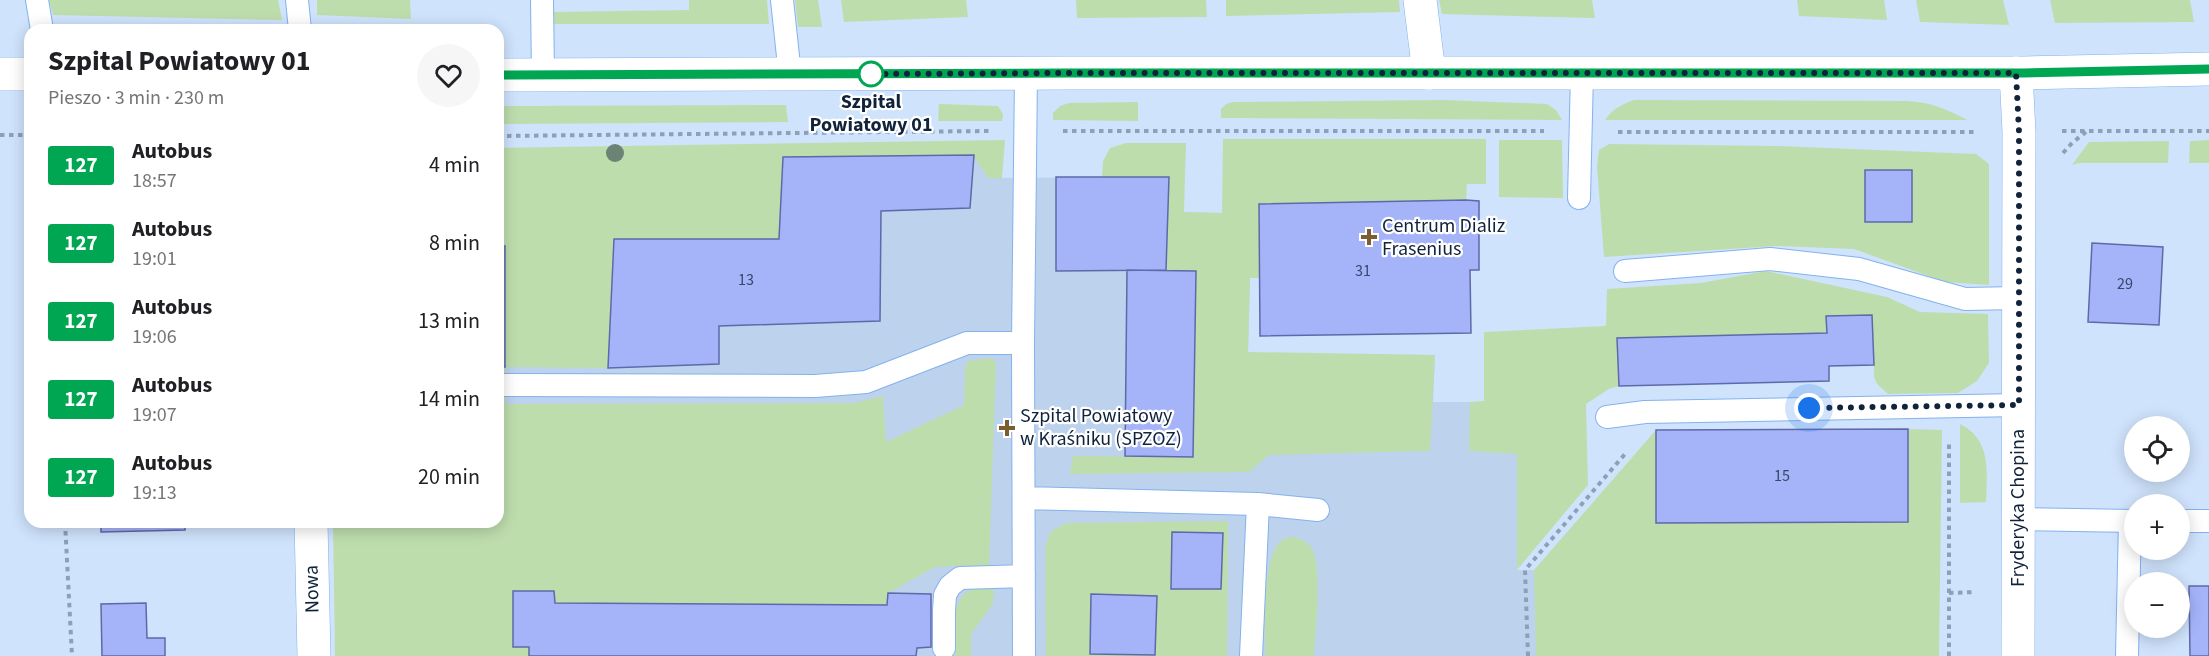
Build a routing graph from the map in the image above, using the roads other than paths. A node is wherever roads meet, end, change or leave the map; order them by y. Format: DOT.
graph roads {
  1 [pos="37,0"];
  2 [pos="297,0"];
  3 [pos="542,0"];
  4 [pos="782,0"];
  5 [pos="1420,0"];
  6 [pos="41,24"];
  7 [pos="299,24"];
  8 [pos="2209,69"];
  9 [pos="1026,73"];
  10 [pos="1429,73"];
  11 [pos="1582,73"];
  12 [pos="2016,73"];
  13 [pos="0,74"];
  14 [pos="24,74"];
  15 [pos="504,75"];
  16 [pos="543,75"];
  17 [pos="790,75"];
  18 [pos="1579,198"];
  19 [pos="1625,271"];
  20 [pos="2018,298"];
  21 [pos="1023,343"];
  22 [pos="506,386"];
  23 [pos="2019,405"];
  24 [pos="1607,417"];
  25 [pos="1024,498"];
  26 [pos="1258,504"];
  27 [pos="1318,510"];
  28 [pos="2018,519"];
  29 [pos="2124,520"];
  30 [pos="2190,521"];
  31 [pos="2209,521"];
  32 [pos="311,528"];
  33 [pos="2131,560"];
  34 [pos="1023,576"];
  35 [pos="944,648"];
  36 [pos="314,656"];
  37 [pos="1024,656"];
  38 [pos="1251,656"];
  39 [pos="2018,656"];
  40 [pos="2127,656"];
  1 -- 6 [label="lane"];
  2 -- 7 [label="lane"];
  3 -- 16 [label="lane"];
  4 -- 17 [label="lane"];
  5 -- 10 [label="street"];
  8 -- 12 [label="street"];
  9 -- 10 [label="street"];
  9 -- 17 [label="street"];
  9 -- 21 [label="lane"];
  10 -- 11 [label="street"];
  11 -- 12 [label="street"];
  11 -- 18 [label="lane"];
  12 -- 20 [label="street, Fryderyka Chopina"];
  13 -- 14 [label="street"];
  15 -- 16 [label="street"];
  16 -- 17 [label="street"];
  19 -- 20 [label="lane"];
  20 -- 23 [label="street, Fryderyka Chopina"];
  21 -- 22 [label="lane"];
  21 -- 25 [label="lane"];
  23 -- 24 [label="lane"];
  23 -- 28 [label="street, Fryderyka Chopina"];
  25 -- 26 [label="lane"];
  25 -- 34 [label="lane"];
  26 -- 27 [label="lane"];
  26 -- 38 [label="lane"];
  28 -- 29 [label="lane"];
  28 -- 39 [label="street, Fryderyka Chopina"];
  30 -- 31 [label="lane"];
  32 -- 36 [label="street, Nowa"];
  33 -- 40 [label="lane"];
  34 -- 35 [label="lane"];
  34 -- 37 [label="lane"];
}
